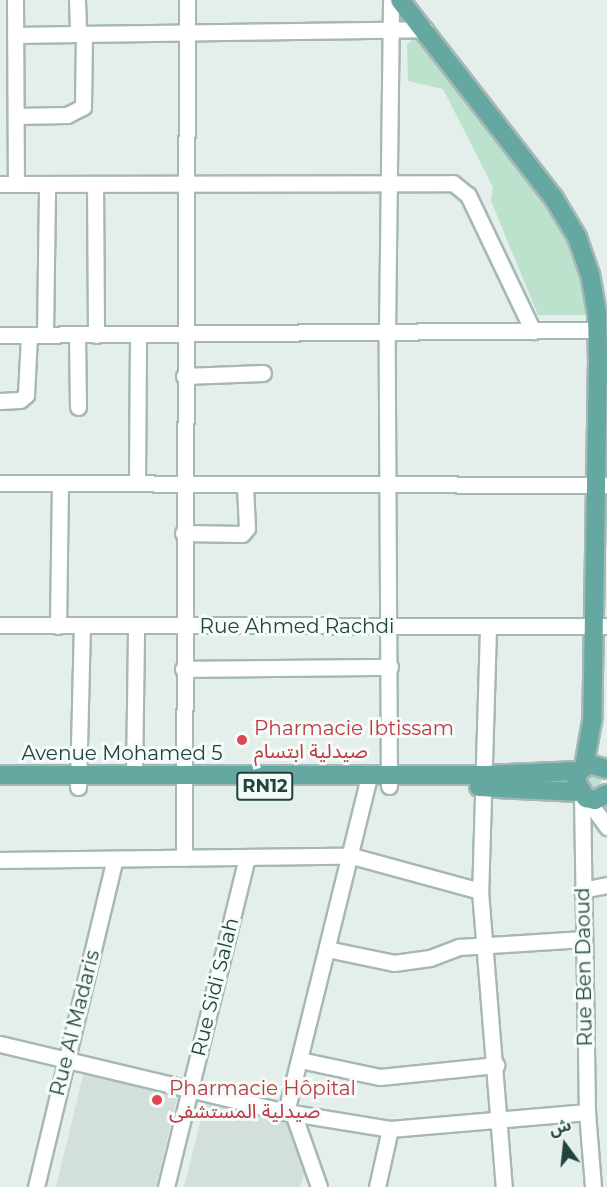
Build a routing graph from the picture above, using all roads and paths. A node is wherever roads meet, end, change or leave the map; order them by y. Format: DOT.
graph roads {
  1 [pos="15,0"];
  2 [pos="77,0"];
  3 [pos="187,0"];
  4 [pos="391,0"];
  5 [pos="400,0"];
  6 [pos="389,29"];
  7 [pos="425,29"];
  8 [pos="187,31"];
  9 [pos="81,34"];
  10 [pos="15,35"];
  11 [pos="16,116"];
  12 [pos="184,183"];
  13 [pos="389,183"];
  14 [pos="0,184"];
  15 [pos="16,184"];
  16 [pos="47,184"];
  17 [pos="95,184"];
  18 [pos="598,330"];
  19 [pos="533,331"];
  20 [pos="387,332"];
  21 [pos="96,334"];
  22 [pos="138,334"];
  23 [pos="184,334"];
  24 [pos="29,335"];
  25 [pos="45,335"];
  26 [pos="77,335"];
  27 [pos="0,336"];
  28 [pos="263,374"];
  29 [pos="184,376"];
  30 [pos="0,401"];
  31 [pos="78,407"];
  32 [pos="137,482"];
  33 [pos="0,483"];
  34 [pos="60,483"];
  35 [pos="390,485"];
  36 [pos="602,485"];
  37 [pos="183,486"];
  38 [pos="245,486"];
  39 [pos="183,533"];
  40 [pos="0,625"];
  41 [pos="600,625"];
  42 [pos="58,626"];
  43 [pos="82,626"];
  44 [pos="136,626"];
  45 [pos="391,626"];
  46 [pos="184,627"];
  47 [pos="488,628"];
  48 [pos="390,667"];
  49 [pos="183,669"];
  50 [pos="592,721"];
  51 [pos="605,767"];
  52 [pos="581,769"];
  53 [pos="0,775"];
  54 [pos="134,776"];
  55 [pos="186,780"];
  56 [pos="368,781"];
  57 [pos="389,781"];
  58 [pos="485,781"];
  59 [pos="531,781"];
  60 [pos="78,782"];
  61 [pos="0,786"];
  62 [pos="592,795"];
  63 [pos="606,826"];
  64 [pos="352,856"];
  65 [pos="184,858"];
  66 [pos="247,858"];
  67 [pos="115,859"];
  68 [pos="0,860"];
  69 [pos="607,885"];
  70 [pos="582,890"];
  71 [pos="480,891"];
  72 [pos="584,939"];
  73 [pos="484,944"];
  74 [pos="327,949"];
  75 [pos="0,1044"];
  76 [pos="67,1057"];
  77 [pos="300,1060"];
  78 [pos="496,1065"];
  79 [pos="189,1090"];
  80 [pos="587,1112"];
  81 [pos="289,1113"];
  82 [pos="497,1119"];
  83 [pos="390,1129"];
  84 [pos="36,1187"];
  85 [pos="166,1187"];
  86 [pos="319,1187"];
  87 [pos="377,1187"];
  88 [pos="504,1187"];
  89 [pos="593,1187"];
  1 -- 10 [label="street"];
  2 -- 9 [label="street"];
  3 -- 8 [label="street"];
  4 -- 6 [label="street"];
  5 -- 7 [label="main road"];
  6 -- 7 [label="street"];
  6 -- 8 [label="street"];
  6 -- 13 [label="street"];
  7 -- 18 [label="main road"];
  8 -- 9 [label="street"];
  8 -- 12 [label="street"];
  9 -- 10 [label="street"];
  9 -- 11 [label="street"];
  10 -- 11 [label="street"];
  11 -- 15 [label="street"];
  12 -- 13 [label="street"];
  12 -- 17 [label="street"];
  12 -- 23 [label="street"];
  13 -- 19 [label="street"];
  13 -- 20 [label="street"];
  14 -- 15 [label="street"];
  15 -- 16 [label="street"];
  16 -- 17 [label="street"];
  16 -- 25 [label="street"];
  17 -- 21 [label="street"];
  18 -- 19 [label="street"];
  18 -- 36 [label="main road"];
  19 -- 20 [label="street"];
  20 -- 23 [label="street"];
  20 -- 35 [label="street"];
  21 -- 22 [label="street"];
  21 -- 26 [label="street"];
  22 -- 23 [label="street"];
  22 -- 32 [label="street"];
  23 -- 29 [label="street"];
  24 -- 25 [label="street"];
  24 -- 27 [label="street"];
  24 -- 30 [label="street"];
  25 -- 26 [label="street"];
  26 -- 31 [label="street"];
  28 -- 29 [label="street"];
  29 -- 37 [label="street"];
  32 -- 34 [label="street"];
  32 -- 37 [label="street"];
  33 -- 34 [label="street"];
  34 -- 42 [label="street"];
  35 -- 36 [label="street"];
  35 -- 38 [label="street"];
  35 -- 45 [label="street"];
  36 -- 41 [label="main road"];
  37 -- 38 [label="street"];
  37 -- 39 [label="street"];
  38 -- 39 [label="street"];
  39 -- 46 [label="street"];
  40 -- 42 [label="street, Rue Ahmed Rachdi"];
  41 -- 47 [label="street, Rue Ahmed Rachdi"];
  41 -- 50 [label="main road"];
  42 -- 43 [label="street, Rue Ahmed Rachdi"];
  43 -- 44 [label="street, Rue Ahmed Rachdi"];
  43 -- 60 [label="street"];
  44 -- 46 [label="street, Rue Ahmed Rachdi"];
  44 -- 54 [label="street"];
  45 -- 46 [label="street, Rue Ahmed Rachdi"];
  45 -- 47 [label="street, Rue Ahmed Rachdi"];
  45 -- 48 [label="street"];
  46 -- 49 [label="street"];
  47 -- 58 [label="street"];
  48 -- 49 [label="street"];
  48 -- 57 [label="street"];
  49 -- 55 [label="street"];
  50 -- 51 [label="main road"];
  50 -- 52 [label="main road"];
  51 -- 52 [label="main road"];
  52 -- 59 [label="main road, RN12"];
  52 -- 62 [label="main road"];
  53 -- 60 [label="main road, Avenue Mohamed 5 / RN12"];
  54 -- 55 [label="main road, Avenue Mohamed 5 / RN12"];
  54 -- 60 [label="main road, Avenue Mohamed 5 / RN12"];
  55 -- 56 [label="main road, Avenue Mohamed 5 / RN12"];
  55 -- 60 [label="main road, Avenue Mohamed 5 / RN12"];
  55 -- 65 [label="street"];
  56 -- 57 [label="main road, Avenue Mohamed 5 / RN12"];
  56 -- 64 [label="street"];
  57 -- 58 [label="main road, Avenue Mohamed 5 / RN12"];
  58 -- 59 [label="main road, Avenue Mohamed 5 / RN12"];
  58 -- 71 [label="street"];
  59 -- 62 [label="main road, RN12"];
  60 -- 61 [label="main road, Avenue Mohamed 5 / RN12"];
  62 -- 63 [label="street"];
  62 -- 70 [label="street, Rue Ben Daoud"];
  64 -- 66 [label="street"];
  64 -- 71 [label="street"];
  64 -- 74 [label="street"];
  65 -- 66 [label="street"];
  65 -- 67 [label="street"];
  66 -- 79 [label="street, Rue Sidi Salah"];
  67 -- 68 [label="street"];
  67 -- 76 [label="street, Rue Al Madaris"];
  69 -- 70 [label="street"];
  70 -- 72 [label="street, Rue Ben Daoud"];
  71 -- 73 [label="street"];
  72 -- 73 [label="street"];
  72 -- 80 [label="street, Rue Ben Daoud"];
  73 -- 74 [label="street"];
  73 -- 78 [label="street"];
  74 -- 77 [label="street"];
  75 -- 76 [label="street"];
  76 -- 79 [label="street"];
  76 -- 84 [label="street, Rue Al Madaris"];
  77 -- 78 [label="street"];
  77 -- 81 [label="street"];
  78 -- 82 [label="street"];
  79 -- 81 [label="street"];
  79 -- 85 [label="street, Rue Sidi Salah"];
  80 -- 82 [label="street"];
  80 -- 89 [label="street, Rue Ben Daoud"];
  81 -- 83 [label="street"];
  81 -- 86 [label="street"];
  82 -- 83 [label="street"];
  82 -- 88 [label="street"];
  83 -- 87 [label="street"];
}
